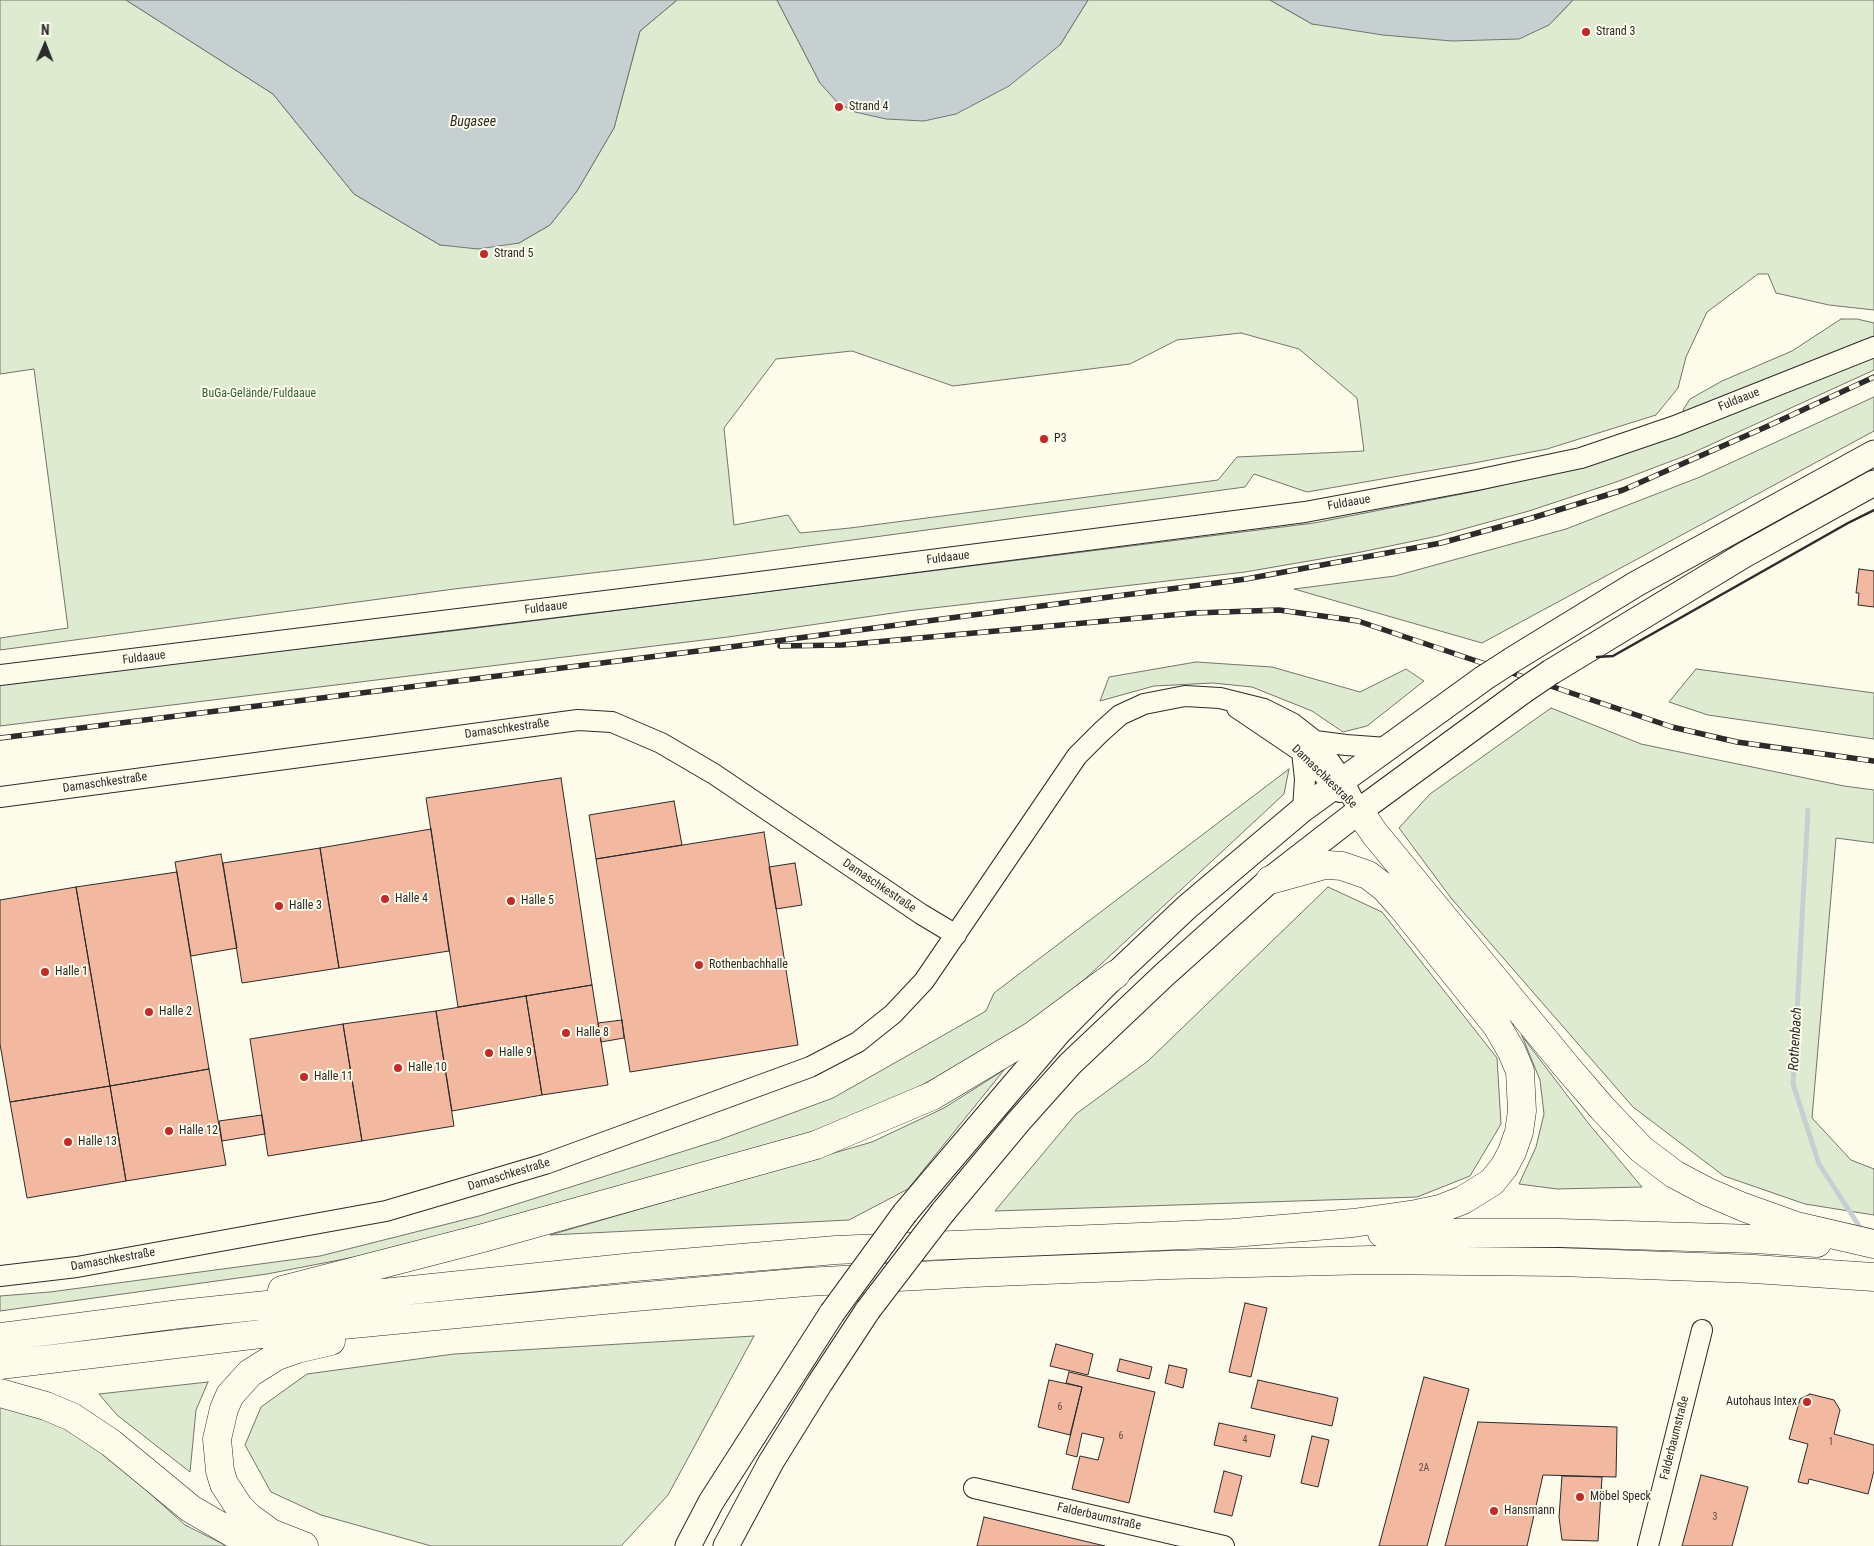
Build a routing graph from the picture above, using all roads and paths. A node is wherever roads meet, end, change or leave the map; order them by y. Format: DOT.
graph roads {
  1 [pos="1874,347"];
  2 [pos="1874,453"];
  3 [pos="1874,483"];
  4 [pos="0,675"];
  5 [pos="1308,747"];
  6 [pos="1387,748"];
  7 [pos="1338,783"];
  8 [pos="0,798"];
  9 [pos="1302,808"];
  10 [pos="1359,811"];
  11 [pos="1270,880"];
  12 [pos="956,936"];
  13 [pos="1116,974"];
  14 [pos="1233,1234"];
  15 [pos="1865,1244"];
  16 [pos="0,1276"];
  17 [pos="1874,1277"];
  18 [pos="470,1313"];
  19 [pos="180,1314"];
  20 [pos="1702,1330"];
  21 [pos="0,1337"];
  22 [pos="0,1365"];
  23 [pos="0,1393"];
  24 [pos="974,1488"];
  25 [pos="255,1546"];
  26 [pos="304,1546"];
  27 [pos="688,1546"];
  28 [pos="726,1546"];
  29 [pos="1224,1546"];
  30 [pos="1648,1546"];
  1 -- 4 [label="street, Fuldaaue"];
  2 -- 6 [label="main road, bridge"];
  3 -- 10 [label="main road, bridge"];
  5 -- 6 [label="street, Damaschkestraße"];
  5 -- 7 [label="street, Damaschkestraße"];
  5 -- 9 [label="street"];
  5 -- 12 [label="street, Damaschkestraße"];
  6 -- 7 [label="main road"];
  7 -- 9 [label="main road"];
  7 -- 10 [label="street, Damaschkestraße"];
  8 -- 12 [label="street, Damaschkestraße"];
  9 -- 13 [label="main road"];
  10 -- 11 [label="main road"];
  10 -- 15 [label="highway"];
  11 -- 14 [label="highway"];
  11 -- 28 [label="main road, bridge"];
  12 -- 16 [label="street, Damaschkestraße"];
  13 -- 19 [label="highway"];
  13 -- 27 [label="main road, bridge"];
  14 -- 15 [label="highway"];
  14 -- 19 [label="highway"];
  17 -- 18 [label="highway"];
  18 -- 22 [label="highway"];
  18 -- 26 [label="highway"];
  19 -- 21 [label="highway"];
  20 -- 30 [label="street, Falderbaumstraße"];
  23 -- 25 [label="highway"];
  24 -- 29 [label="street, Falderbaumstraße"];
}
